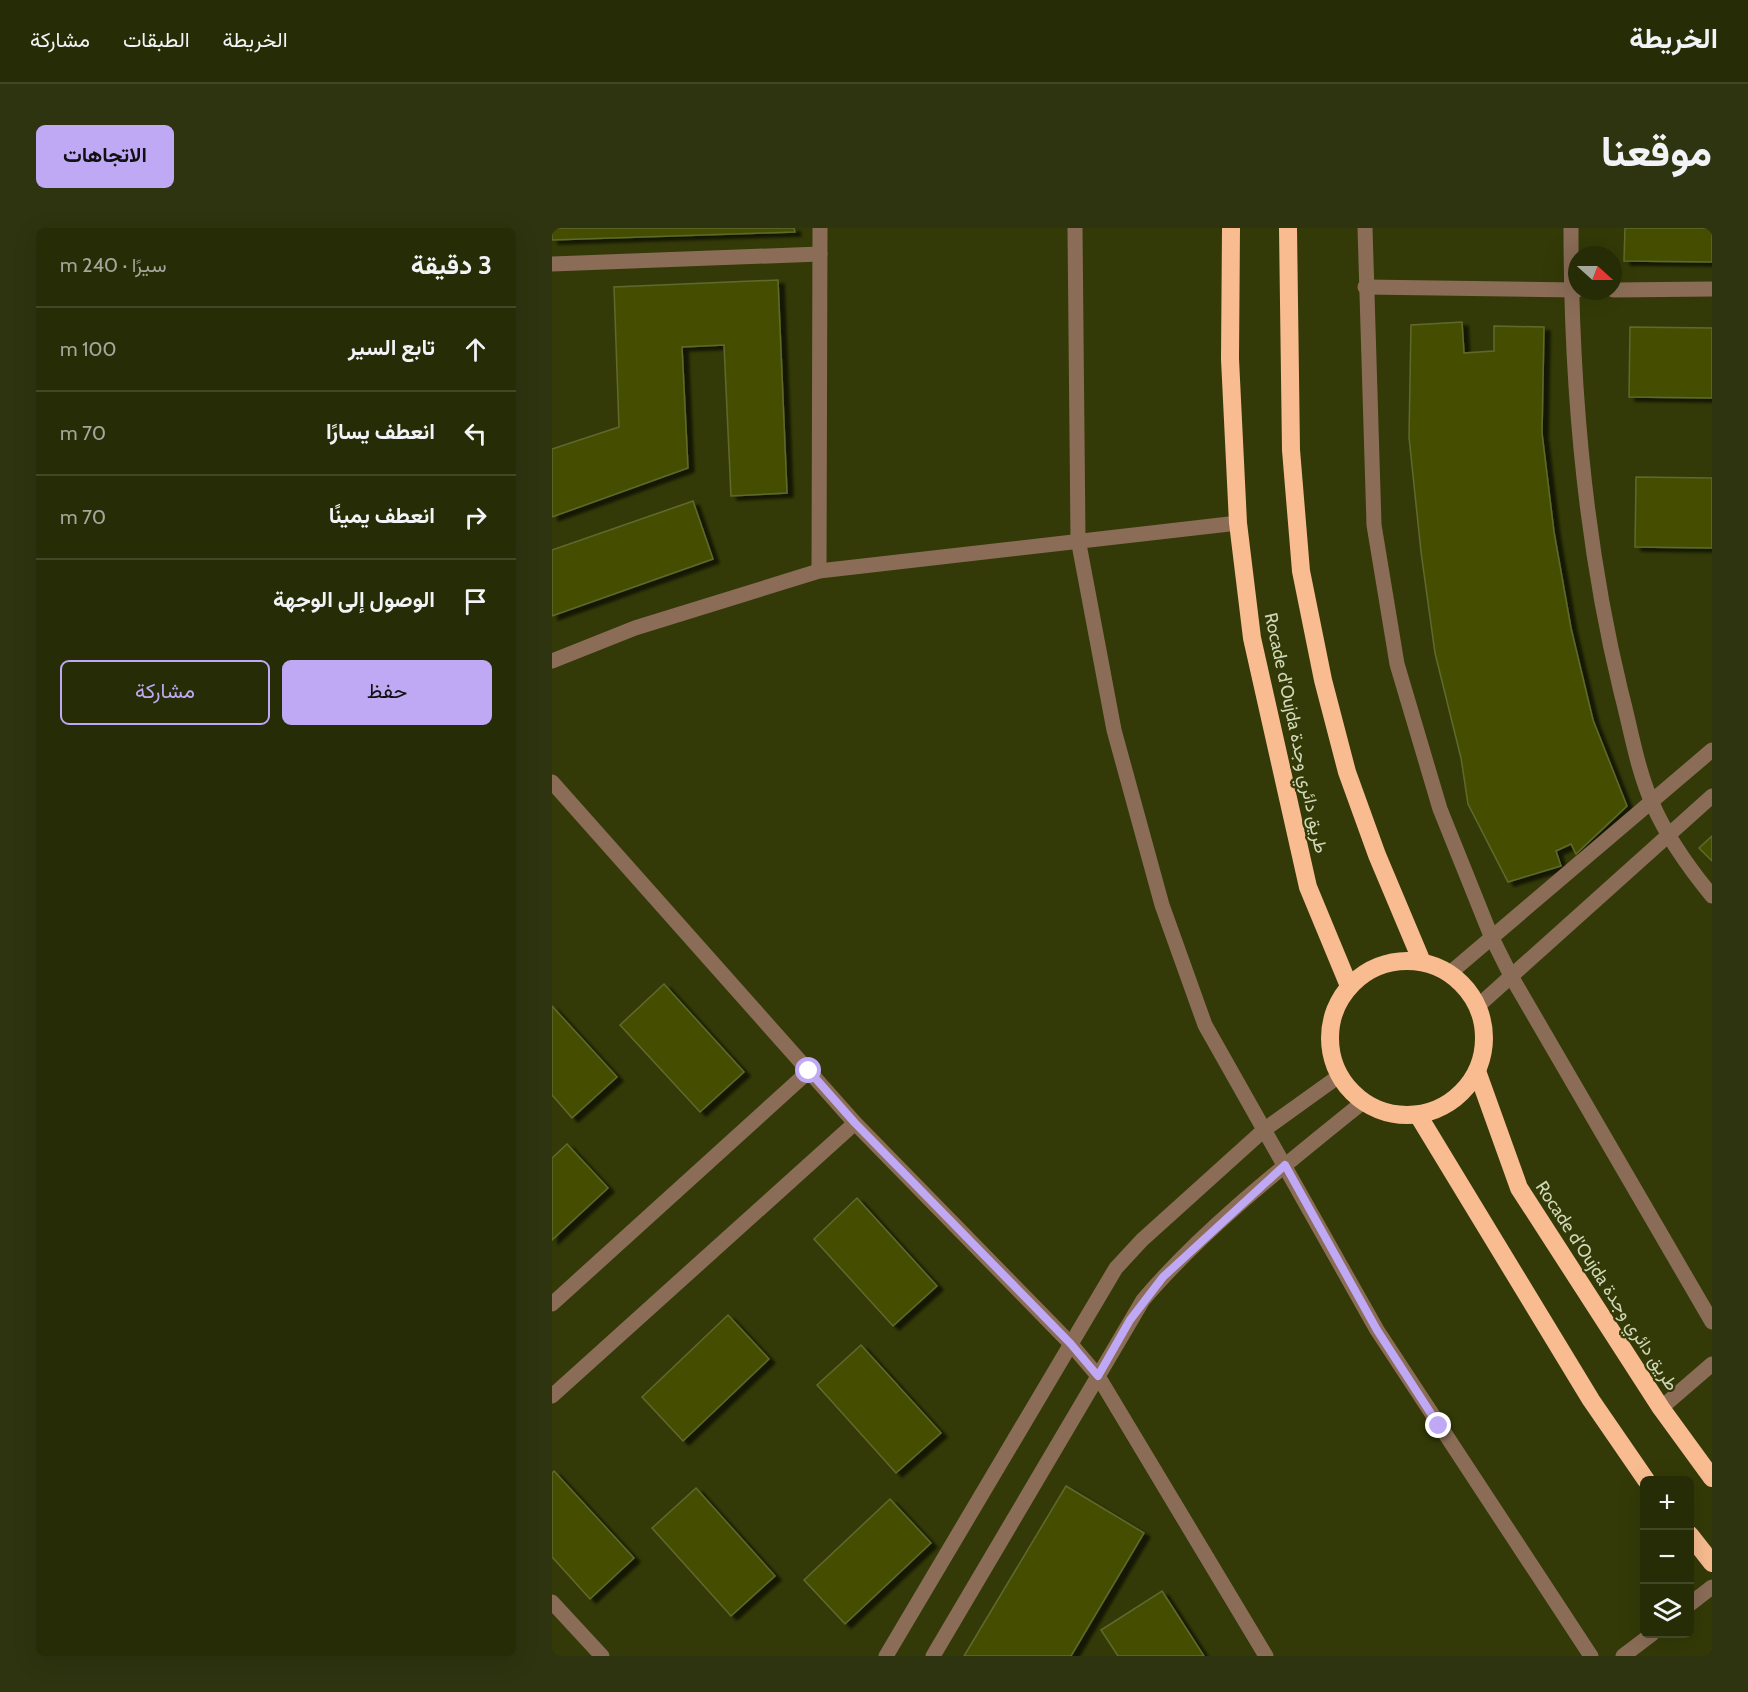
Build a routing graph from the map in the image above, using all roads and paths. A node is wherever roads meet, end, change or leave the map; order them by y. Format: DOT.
graph roads {
  1 [pos="820,228"];
  2 [pos="1075,228"];
  3 [pos="1231,228"];
  4 [pos="1288,228"];
  5 [pos="1365,228"];
  6 [pos="1571,228"];
  7 [pos="1572,246"];
  8 [pos="820,254"];
  9 [pos="552,264"];
  10 [pos="1365,287"];
  11 [pos="1712,289"];
  12 [pos="1568,290"];
  13 [pos="1622,290"];
  14 [pos="1575,300"];
  15 [pos="1238,523"];
  16 [pos="1078,539"];
  17 [pos="819,571"];
  18 [pos="552,661"];
  19 [pos="1712,750"];
  20 [pos="552,782"];
  21 [pos="1712,796"];
  22 [pos="1652,803"];
  23 [pos="1668,834"];
  24 [pos="1712,896"];
  25 [pos="1491,936"];
  26 [pos="1422,962"];
  27 [pos="1450,973"];
  28 [pos="1510,976"];
  29 [pos="1349,986"];
  30 [pos="1478,1006"];
  31 [pos="809,1071"];
  32 [pos="1477,1071"];
  33 [pos="1339,1076"];
  34 [pos="1363,1102"];
  35 [pos="1418,1115"];
  36 [pos="855,1123"];
  37 [pos="1265,1129"];
  38 [pos="1285,1165"];
  39 [pos="552,1304"];
  40 [pos="1712,1322"];
  41 [pos="1070,1343"];
  42 [pos="1712,1364"];
  43 [pos="1098,1376"];
  44 [pos="552,1396"];
  45 [pos="1661,1408"];
  46 [pos="1643,1476"];
  47 [pos="1712,1478"];
  48 [pos="1694,1541"];
  49 [pos="1712,1563"];
  50 [pos="1712,1587"];
  51 [pos="1694,1600"];
  52 [pos="552,1602"];
  53 [pos="1647,1638"];
  54 [pos="1261,1654"];
  55 [pos="602,1656"];
  56 [pos="886,1656"];
  57 [pos="933,1656"];
  58 [pos="1591,1656"];
  59 [pos="1623,1656"];
  1 -- 8 [label="street"];
  2 -- 16 [label="street"];
  3 -- 15 [label="highway, Rocade d'Oujda طريق دائري وجدة"];
  4 -- 26 [label="highway"];
  5 -- 10 [label="street"];
  6 -- 7 [label="street"];
  8 -- 9 [label="street"];
  8 -- 17 [label="street"];
  10 -- 12 [label="street"];
  10 -- 25 [label="street"];
  11 -- 13 [label="street"];
  14 -- 22 [label="street"];
  15 -- 16 [label="street"];
  15 -- 29 [label="highway, Rocade d'Oujda طريق دائري وجدة"];
  16 -- 17 [label="street"];
  16 -- 37 [label="street"];
  17 -- 18 [label="street"];
  19 -- 22 [label="street"];
  20 -- 31 [label="street"];
  21 -- 23 [label="street"];
  22 -- 23 [label="street"];
  22 -- 25 [label="street"];
  23 -- 24 [label="street"];
  23 -- 28 [label="street"];
  25 -- 27 [label="street"];
  25 -- 28 [label="street"];
  26 -- 27 [label="highway"];
  26 -- 29 [label="highway"];
  27 -- 30 [label="highway"];
  28 -- 30 [label="street"];
  28 -- 40 [label="street"];
  29 -- 33 [label="highway"];
  30 -- 32 [label="highway"];
  31 -- 36 [label="street"];
  31 -- 39 [label="street"];
  32 -- 35 [label="highway"];
  32 -- 45 [label="highway, Rocade d'Oujda طريق دائري وجدة"];
  33 -- 34 [label="highway"];
  33 -- 37 [label="street"];
  34 -- 35 [label="highway"];
  34 -- 38 [label="street"];
  35 -- 46 [label="highway"];
  36 -- 41 [label="street"];
  36 -- 44 [label="street"];
  37 -- 38 [label="street"];
  37 -- 41 [label="street"];
  38 -- 43 [label="street"];
  38 -- 58 [label="street"];
  41 -- 43 [label="street"];
  41 -- 56 [label="street"];
  42 -- 45 [label="street"];
  43 -- 54 [label="street"];
  43 -- 57 [label="street"];
  45 -- 47 [label="highway, Rocade d'Oujda طريق دائري وجدة"];
  48 -- 49 [label="highway"];
  50 -- 51 [label="street"];
  52 -- 55 [label="street"];
  53 -- 59 [label="street"];
}
